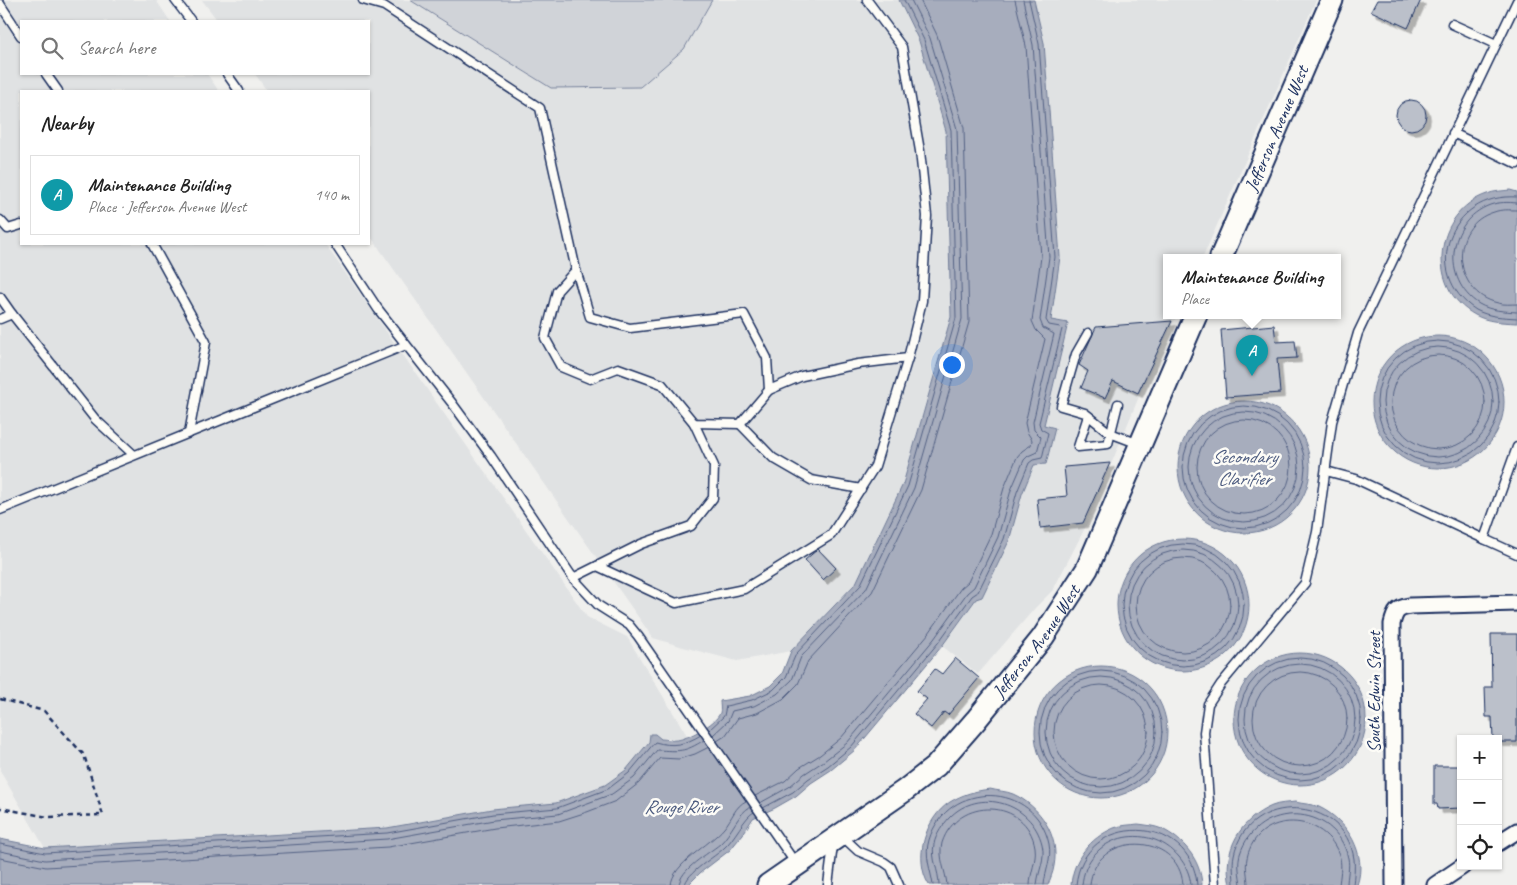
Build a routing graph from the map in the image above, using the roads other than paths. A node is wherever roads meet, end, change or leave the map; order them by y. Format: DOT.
graph roads {
  1 [pos="176,0"];
  2 [pos="363,0"];
  3 [pos="867,0"];
  4 [pos="1332,0"];
  5 [pos="1517,1"];
  6 [pos="0,4"];
  7 [pos="190,20"];
  8 [pos="1452,24"];
  9 [pos="20,34"];
  10 [pos="1496,44"];
  11 [pos="47,75"];
  12 [pos="228,75"];
  13 [pos="57,90"];
  14 [pos="238,90"];
  15 [pos="1453,133"];
  16 [pos="1517,164"];
  17 [pos="0,220"];
  18 [pos="20,225"];
  19 [pos="4,230"];
  20 [pos="153,245"];
  21 [pos="336,245"];
  22 [pos="1222,254"];
  23 [pos="576,270"];
  24 [pos="0,297"];
  25 [pos="12,314"];
  26 [pos="0,319"];
  27 [pos="1194,319"];
  28 [pos="1088,333"];
  29 [pos="406,345"];
  30 [pos="908,358"];
  31 [pos="769,390"];
  32 [pos="1118,404"];
  33 [pos="1088,416"];
  34 [pos="694,423"];
  35 [pos="740,424"];
  36 [pos="190,433"];
  37 [pos="1110,433"];
  38 [pos="1141,444"];
  39 [pos="1517,447"];
  40 [pos="134,455"];
  41 [pos="1326,471"];
  42 [pos="861,488"];
  43 [pos="0,510"];
  44 [pos="1484,539"];
  45 [pos="1517,554"];
  46 [pos="597,566"];
  47 [pos="573,578"];
  48 [pos="1510,603"];
  49 [pos="1517,831"];
  50 [pos="837,837"];
  51 [pos="1502,840"];
  52 [pos="797,865"];
  53 [pos="1457,870"];
  54 [pos="768,885"];
  55 [pos="828,885"];
  56 [pos="899,885"];
  57 [pos="1216,885"];
  58 [pos="1394,885"];
  59 [pos="1435,885"];
  1 -- 7 [label="lane"];
  2 -- 23 [label="lane"];
  3 -- 30 [label="lane"];
  4 -- 22 [label="main road, Jefferson Avenue West"];
  5 -- 10 [label="lane"];
  6 -- 9 [label="lane"];
  8 -- 10 [label="lane"];
  10 -- 15 [label="lane"];
  11 -- 13 [label="lane"];
  12 -- 14 [label="lane"];
  15 -- 16 [label="lane"];
  15 -- 41 [label="lane"];
  17 -- 19 [label="lane"];
  18 -- 19 [label="lane"];
  20 -- 36 [label="lane"];
  21 -- 29 [label="lane"];
  23 -- 31 [label="lane"];
  23 -- 34 [label="lane"];
  24 -- 25 [label="lane"];
  25 -- 26 [label="lane"];
  25 -- 40 [label="lane"];
  27 -- 38 [label="main road, Jefferson Avenue West"];
  28 -- 33 [label="lane"];
  29 -- 36 [label="lane"];
  29 -- 47 [label="lane"];
  30 -- 31 [label="lane"];
  30 -- 42 [label="lane"];
  31 -- 35 [label="lane"];
  32 -- 37 [label="lane"];
  33 -- 37 [label="lane"];
  33 -- 37 [label="lane"];
  34 -- 35 [label="lane"];
  34 -- 46 [label="lane"];
  35 -- 42 [label="lane"];
  36 -- 40 [label="lane"];
  37 -- 38 [label="lane"];
  38 -- 50 [label="main road, Jefferson Avenue West"];
  39 -- 44 [label="lane"];
  40 -- 43 [label="lane"];
  41 -- 44 [label="lane"];
  41 -- 57 [label="lane"];
  42 -- 46 [label="lane"];
  44 -- 45 [label="lane"];
  46 -- 47 [label="lane"];
  47 -- 52 [label="lane"];
  48 -- 58 [label="street, South Edwin Street"];
  49 -- 51 [label="street"];
  50 -- 52 [label="main road, Jefferson Avenue West"];
  50 -- 55 [label="lane"];
  50 -- 56 [label="lane"];
  52 -- 54 [label="main road, Jefferson Avenue West"];
  53 -- 59 [label="street"];
}
